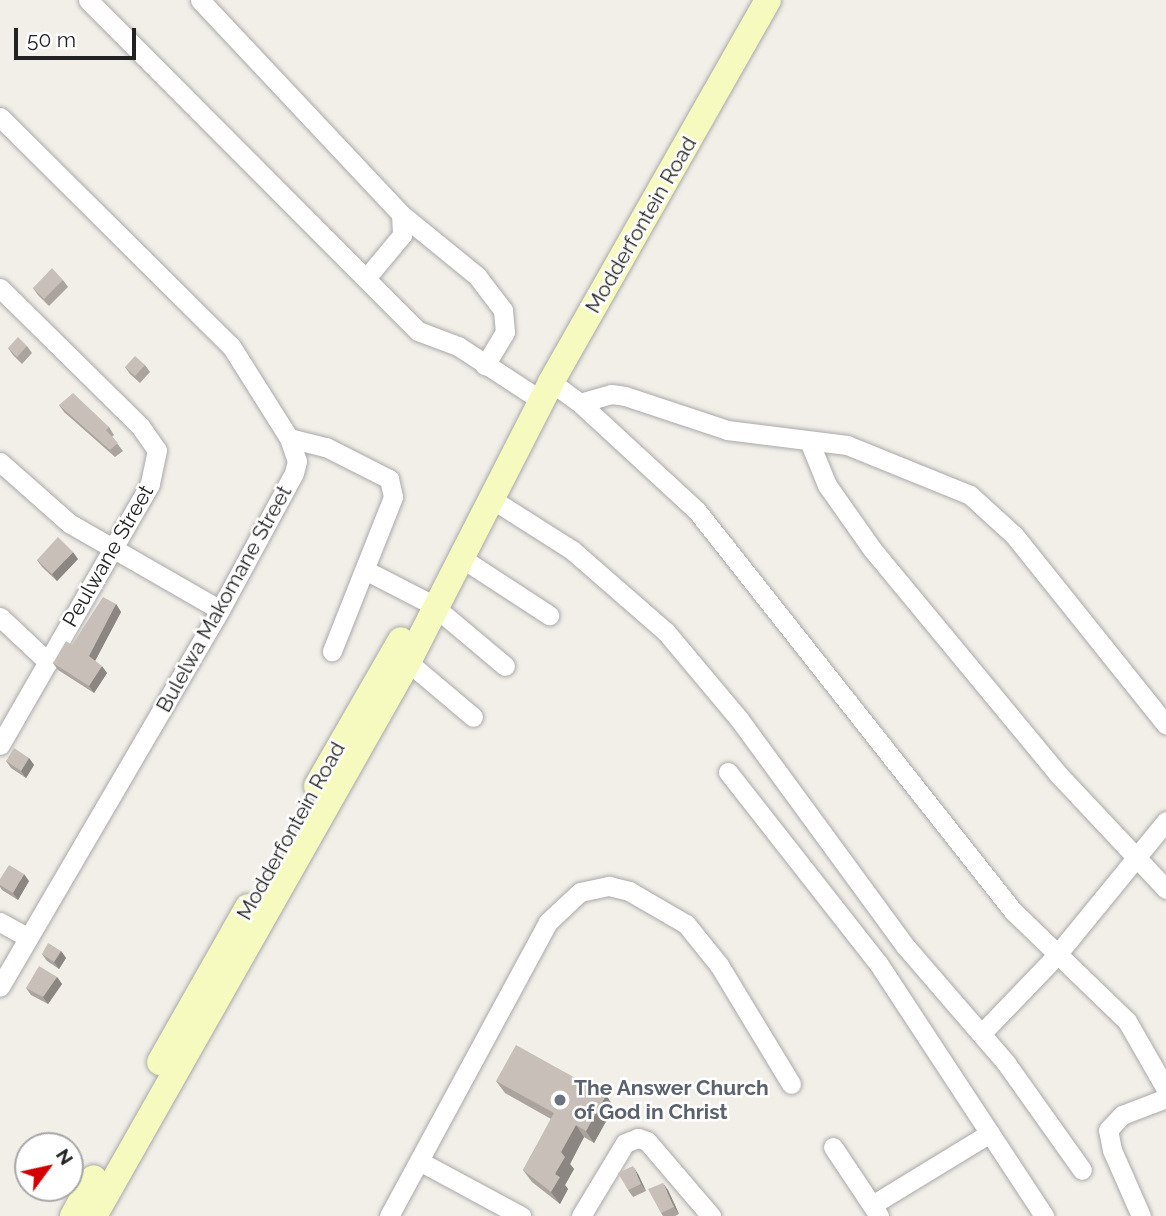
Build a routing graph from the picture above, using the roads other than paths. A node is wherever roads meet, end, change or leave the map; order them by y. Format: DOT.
graph roads {
  1 [pos="88,0"];
  2 [pos="200,0"];
  3 [pos="768,0"];
  4 [pos="0,117"];
  5 [pos="401,214"];
  6 [pos="367,277"];
  7 [pos="0,288"];
  8 [pos="485,365"];
  9 [pos="547,391"];
  10 [pos="580,402"];
  11 [pos="289,438"];
  12 [pos="809,441"];
  13 [pos="515,450"];
  14 [pos="0,462"];
  15 [pos="495,501"];
  16 [pos="112,548"];
  17 [pos="463,559"];
  18 [pos="366,571"];
  19 [pos="431,605"];
  20 [pos="220,610"];
  21 [pos="549,615"];
  22 [pos="0,617"];
  23 [pos="332,651"];
  24 [pos="48,662"];
  25 [pos="408,662"];
  26 [pos="505,666"];
  27 [pos="473,717"];
  28 [pos="1166,725"];
  29 [pos="0,745"];
  30 [pos="728,772"];
  31 [pos="1166,821"];
  32 [pos="1134,857"];
  33 [pos="1166,889"];
  34 [pos="0,922"];
  35 [pos="27,937"];
  36 [pos="1056,956"];
  37 [pos="0,986"];
  38 [pos="981,1034"];
  39 [pos="791,1083"];
  40 [pos="1166,1089"];
  41 [pos="1166,1098"];
  42 [pos="990,1133"];
  43 [pos="833,1147"];
  44 [pos="421,1162"];
  45 [pos="1082,1170"];
  46 [pos="875,1210"];
  47 [pos="500,1211"];
  48 [pos="73,1216"];
  49 [pos="94,1216"];
  50 [pos="389,1216"];
  51 [pos="521,1216"];
  52 [pos="581,1216"];
  53 [pos="711,1216"];
  54 [pos="1044,1216"];
  55 [pos="1141,1216"];
  1 -- 6 [label="street"];
  2 -- 5 [label="street"];
  3 -- 9 [label="main road, Modderfontein Road"];
  4 -- 11 [label="street, Bulelwa Makomane Street"];
  5 -- 6 [label="street"];
  5 -- 8 [label="street"];
  6 -- 8 [label="street"];
  7 -- 16 [label="street, Peulwane Street"];
  8 -- 9 [label="street"];
  9 -- 10 [label="street"];
  9 -- 13 [label="main road, Modderfontein Road"];
  10 -- 12 [label="street"];
  10 -- 36 [label="street"];
  11 -- 18 [label="street"];
  11 -- 20 [label="street, Bulelwa Makomane Street"];
  12 -- 28 [label="street"];
  12 -- 32 [label="street"];
  13 -- 15 [label="main road, Modderfontein Road"];
  13 -- 19 [label="main road, Modderfontein Road"];
  14 -- 16 [label="street"];
  15 -- 17 [label="main road, Modderfontein Road"];
  15 -- 38 [label="street"];
  16 -- 20 [label="street"];
  16 -- 24 [label="street, Peulwane Street"];
  17 -- 19 [label="main road, Modderfontein Road"];
  17 -- 21 [label="street"];
  18 -- 19 [label="street"];
  18 -- 23 [label="street"];
  19 -- 25 [label="main road, Modderfontein Road"];
  19 -- 26 [label="street"];
  19 -- 48 [label="main road, Modderfontein Road"];
  20 -- 35 [label="street, Bulelwa Makomane Street"];
  22 -- 24 [label="street"];
  24 -- 29 [label="street, Peulwane Street"];
  25 -- 27 [label="street"];
  25 -- 49 [label="main road, Modderfontein Road"];
  30 -- 42 [label="street"];
  31 -- 32 [label="street"];
  32 -- 33 [label="street"];
  32 -- 36 [label="street"];
  34 -- 35 [label="street"];
  35 -- 37 [label="street, Bulelwa Makomane Street"];
  36 -- 38 [label="street"];
  36 -- 40 [label="street"];
  38 -- 45 [label="street"];
  39 -- 44 [label="street"];
  41 -- 55 [label="street"];
  42 -- 46 [label="street"];
  42 -- 54 [label="street"];
  43 -- 46 [label="street"];
  44 -- 47 [label="street"];
  44 -- 50 [label="street"];
  47 -- 51 [label="street"];
  52 -- 53 [label="street"];
}
